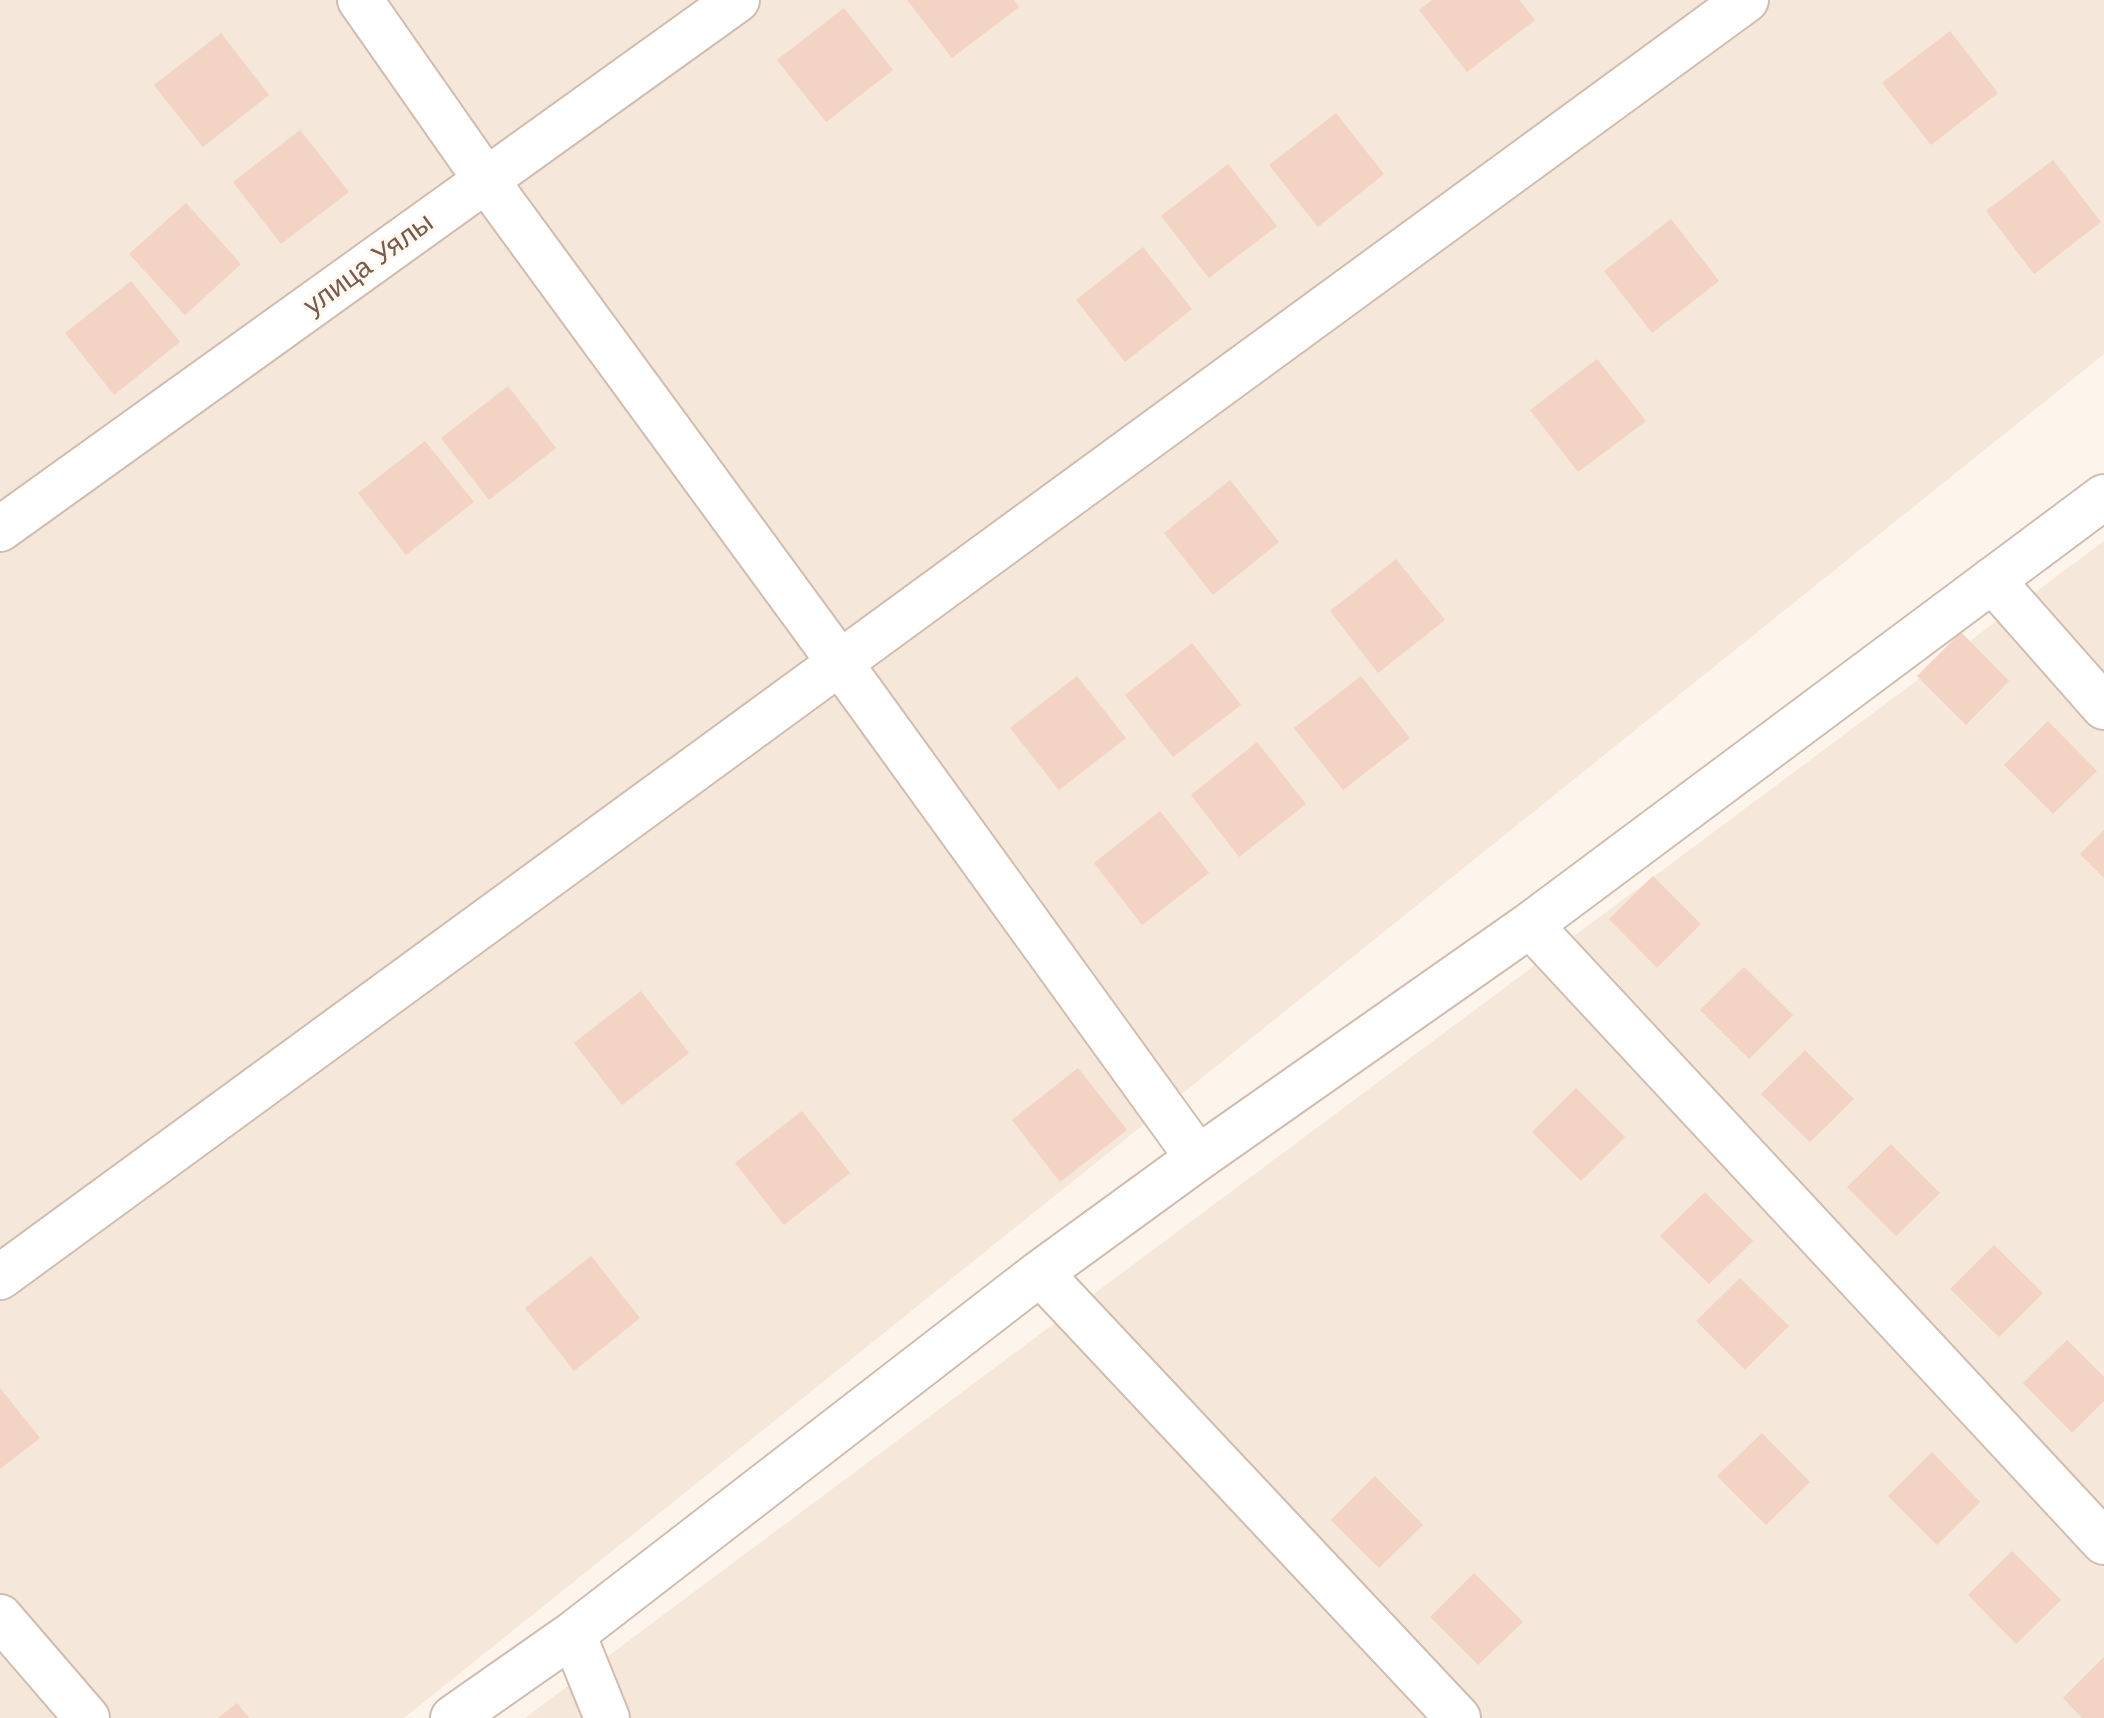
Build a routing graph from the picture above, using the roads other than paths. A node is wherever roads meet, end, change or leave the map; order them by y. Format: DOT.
graph roads {
  1 [pos="360,0"];
  2 [pos="737,0"];
  3 [pos="1746,0"];
  4 [pos="486,180"];
  5 [pos="2104,497"];
  6 [pos="0,529"];
  7 [pos="1992,580"];
  8 [pos="840,663"];
  9 [pos="2104,707"];
  10 [pos="1530,925"];
  11 [pos="1198,1158"];
  12 [pos="1040,1273"];
  13 [pos="0,1277"];
  14 [pos="2104,1542"];
  15 [pos="0,1617"];
  16 [pos="573,1634"];
  17 [pos="605,1717"];
  18 [pos="87,1718"];
  19 [pos="453,1718"];
  20 [pos="1458,1718"];
  1 -- 4 [label="street"];
  2 -- 4 [label="street, улица Уялы"];
  3 -- 8 [label="street"];
  4 -- 6 [label="street, улица Уялы"];
  4 -- 8 [label="street"];
  5 -- 7 [label="street"];
  7 -- 9 [label="street"];
  7 -- 10 [label="street"];
  8 -- 11 [label="street"];
  8 -- 13 [label="street"];
  10 -- 11 [label="street"];
  10 -- 14 [label="street"];
  11 -- 12 [label="street"];
  12 -- 16 [label="street"];
  12 -- 20 [label="street"];
  15 -- 18 [label="street"];
  16 -- 17 [label="street"];
  16 -- 19 [label="street"];
}
